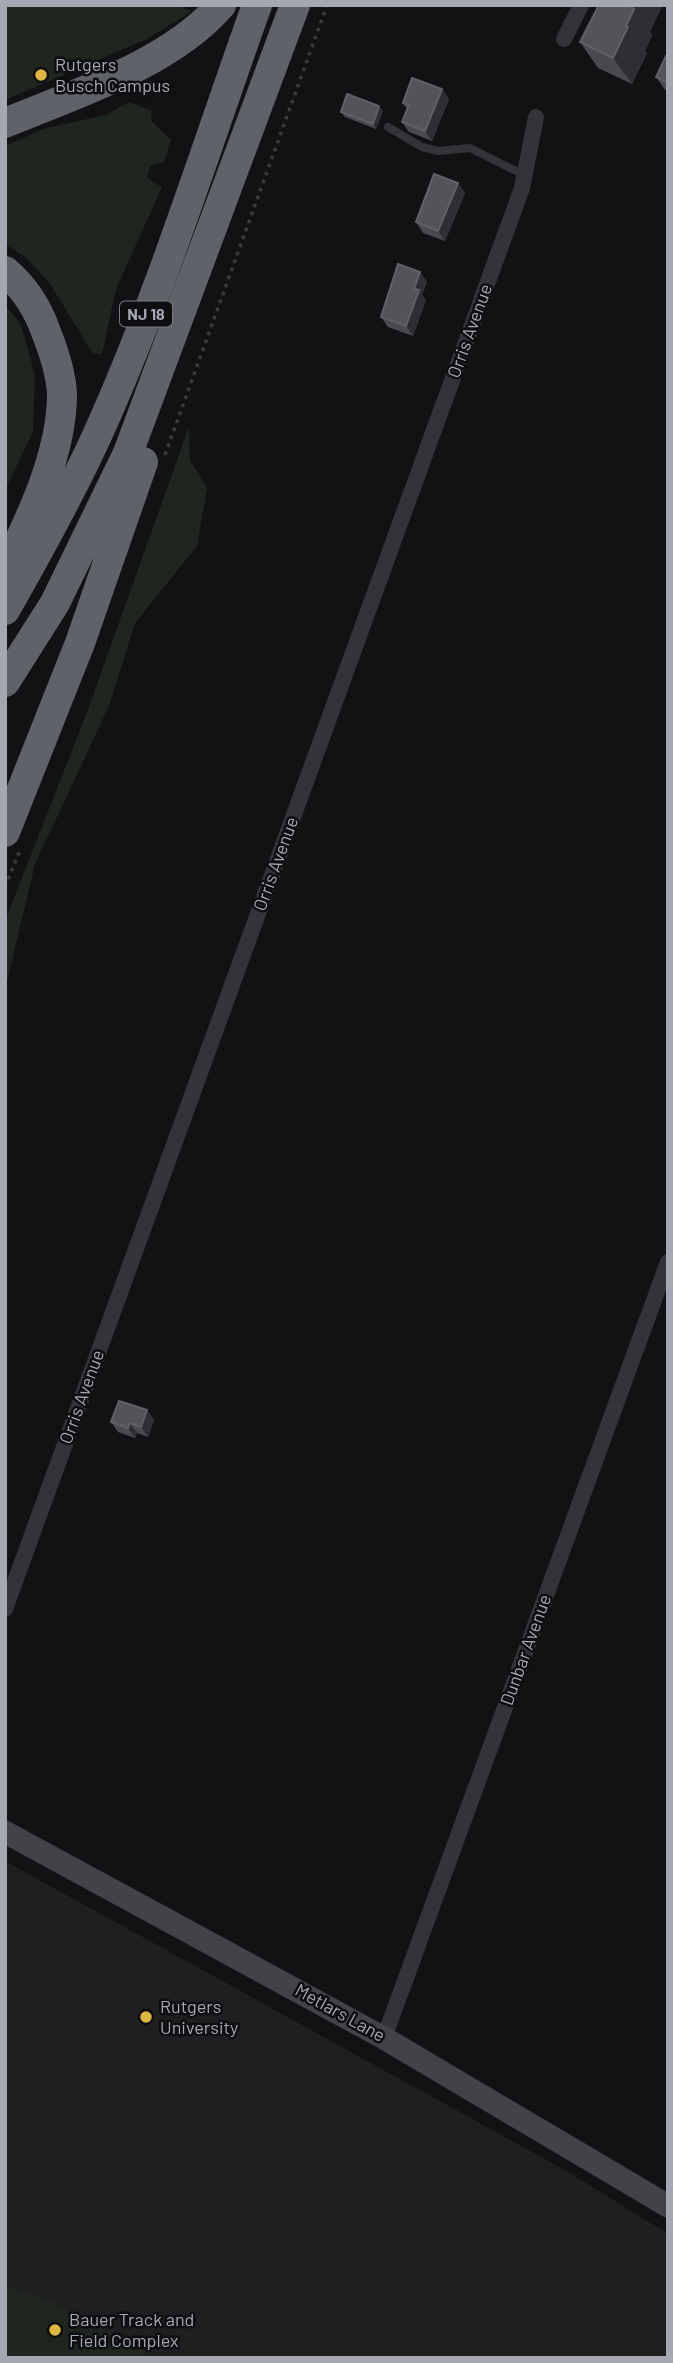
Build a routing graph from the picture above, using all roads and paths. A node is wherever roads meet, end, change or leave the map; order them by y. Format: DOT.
graph roads {
  1 [pos="221,5"];
  2 [pos="257,5"];
  3 [pos="295,5"];
  4 [pos="327,5"];
  5 [pos="580,5"];
  6 [pos="564,39"];
  7 [pos="536,117"];
  8 [pos="5,123"];
  9 [pos="388,127"];
  10 [pos="245,142"];
  11 [pos="524,175"];
  12 [pos="5,271"];
  13 [pos="163,461"];
  14 [pos="5,571"];
  15 [pos="5,610"];
  16 [pos="5,682"];
  17 [pos="13,840"];
  18 [pos="5,887"];
  19 [pos="668,1262"];
  20 [pos="5,1609"];
  21 [pos="5,1832"];
  22 [pos="384,2038"];
  23 [pos="668,2206"];
  1 -- 8 [label="highway"];
  2 -- 15 [label="highway, NJ 18"];
  3 -- 10 [label="highway, NJ 18"];
  4 -- 13 [label="path"];
  5 -- 6 [label="street"];
  7 -- 11 [label="street, Orris Avenue"];
  9 -- 11 [label="lane"];
  10 -- 16 [label="highway, NJ 18"];
  10 -- 17 [label="highway"];
  11 -- 20 [label="street, Orris Avenue"];
  12 -- 14 [label="highway"];
  17 -- 18 [label="path"];
  19 -- 22 [label="street, Dunbar Avenue"];
  21 -- 22 [label="main road, Metlars Lane"];
  22 -- 23 [label="main road, Metlars Lane"];
}
